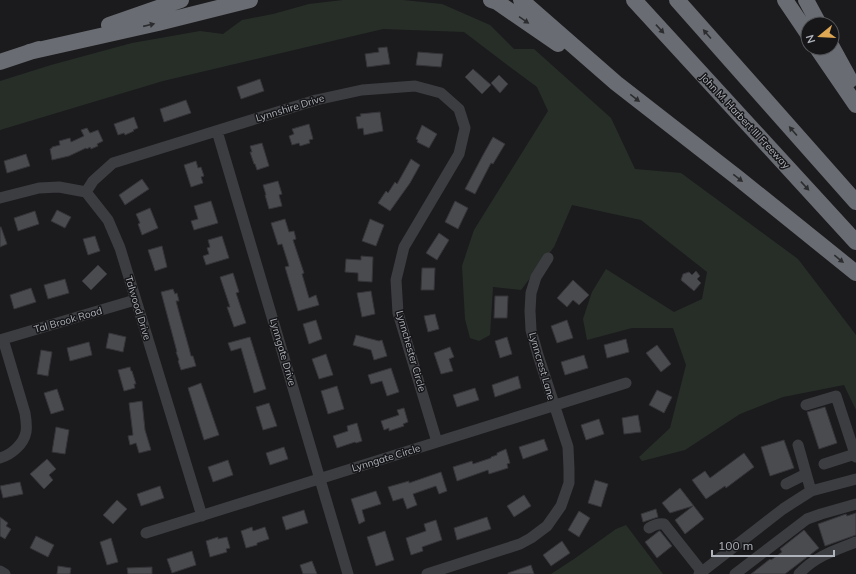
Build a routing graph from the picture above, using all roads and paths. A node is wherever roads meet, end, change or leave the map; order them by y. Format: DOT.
graph roads {
  1 [pos="181,0"];
  2 [pos="250,0"];
  3 [pos="491,0"];
  4 [pos="521,0"];
  5 [pos="634,0"];
  6 [pos="677,0"];
  7 [pos="785,0"];
  8 [pos="806,0"];
  9 [pos="815,16"];
  10 [pos="800,22"];
  11 [pos="29,52"];
  12 [pos="823,56"];
  13 [pos="837,56"];
  14 [pos="0,62"];
  15 [pos="616,83"];
  16 [pos="856,90"];
  17 [pos="856,104"];
  18 [pos="217,131"];
  19 [pos="459,154"];
  20 [pos="86,192"];
  21 [pos="0,198"];
  22 [pos="856,202"];
  23 [pos="856,242"];
  24 [pos="548,258"];
  25 [pos="856,273"];
  26 [pos="135,300"];
  27 [pos="1,339"];
  28 [pos="626,383"];
  29 [pos="806,404"];
  30 [pos="554,406"];
  31 [pos="438,442"];
  32 [pos="798,445"];
  33 [pos="856,455"];
  34 [pos="0,458"];
  35 [pos="824,464"];
  36 [pos="806,474"];
  37 [pos="320,479"];
  38 [pos="856,479"];
  39 [pos="786,484"];
  40 [pos="811,491"];
  41 [pos="856,504"];
  42 [pos="202,516"];
  43 [pos="649,528"];
  44 [pos="146,533"];
  45 [pos="856,542"];
  46 [pos="0,571"];
  47 [pos="706,572"];
  48 [pos="6,574"];
  49 [pos="348,574"];
  50 [pos="427,574"];
  51 [pos="735,574"];
  52 [pos="799,574"];
  1 -- 11 [label="highway"];
  11 -- 2 [label="highway, one-way"];
  3 -- 15 [label="highway, one-way"];
  4 -- 15 [label="highway"];
  5 -- 23 [label="highway, John M. Harbert III Freeway, one-way"];
  22 -- 6 [label="highway, one-way"];
  7 -- 10 [label="highway"];
  8 -- 9 [label="highway"];
  11 -- 14 [label="highway"];
  12 -- 17 [label="highway"];
  13 -- 16 [label="highway"];
  15 -- 25 [label="highway, one-way"];
  18 -- 19 [label="street, Lynnshire Drive"];
  18 -- 20 [label="street, Lynnshire Drive"];
  18 -- 37 [label="street, Lynngate Drive"];
  19 -- 31 [label="street, Lynnchester Circle"];
  20 -- 21 [label="street"];
  20 -- 26 [label="street, Talwood Drive"];
  24 -- 30 [label="street, Lynncrest Lane"];
  26 -- 27 [label="street, Tal Brook Road"];
  26 -- 42 [label="street, Talwood Drive"];
  27 -- 34 [label="street"];
  28 -- 30 [label="street, Lynngate Circle"];
  29 -- 33 [label="street"];
  30 -- 31 [label="street, Lynngate Circle"];
  30 -- 50 [label="street, Lynncrest Lane"];
  31 -- 37 [label="street, Lynngate Circle"];
  32 -- 36 [label="street"];
  33 -- 35 [label="street"];
  36 -- 39 [label="street"];
  36 -- 40 [label="street"];
  37 -- 42 [label="street, Lynngate Circle"];
  37 -- 49 [label="street, Lynngate Drive"];
  38 -- 40 [label="street"];
  40 -- 47 [label="street"];
  41 -- 51 [label="street"];
  42 -- 44 [label="street, Lynngate Circle"];
  43 -- 47 [label="street"];
  45 -- 52 [label="street"];
  46 -- 48 [label="street"];
}
